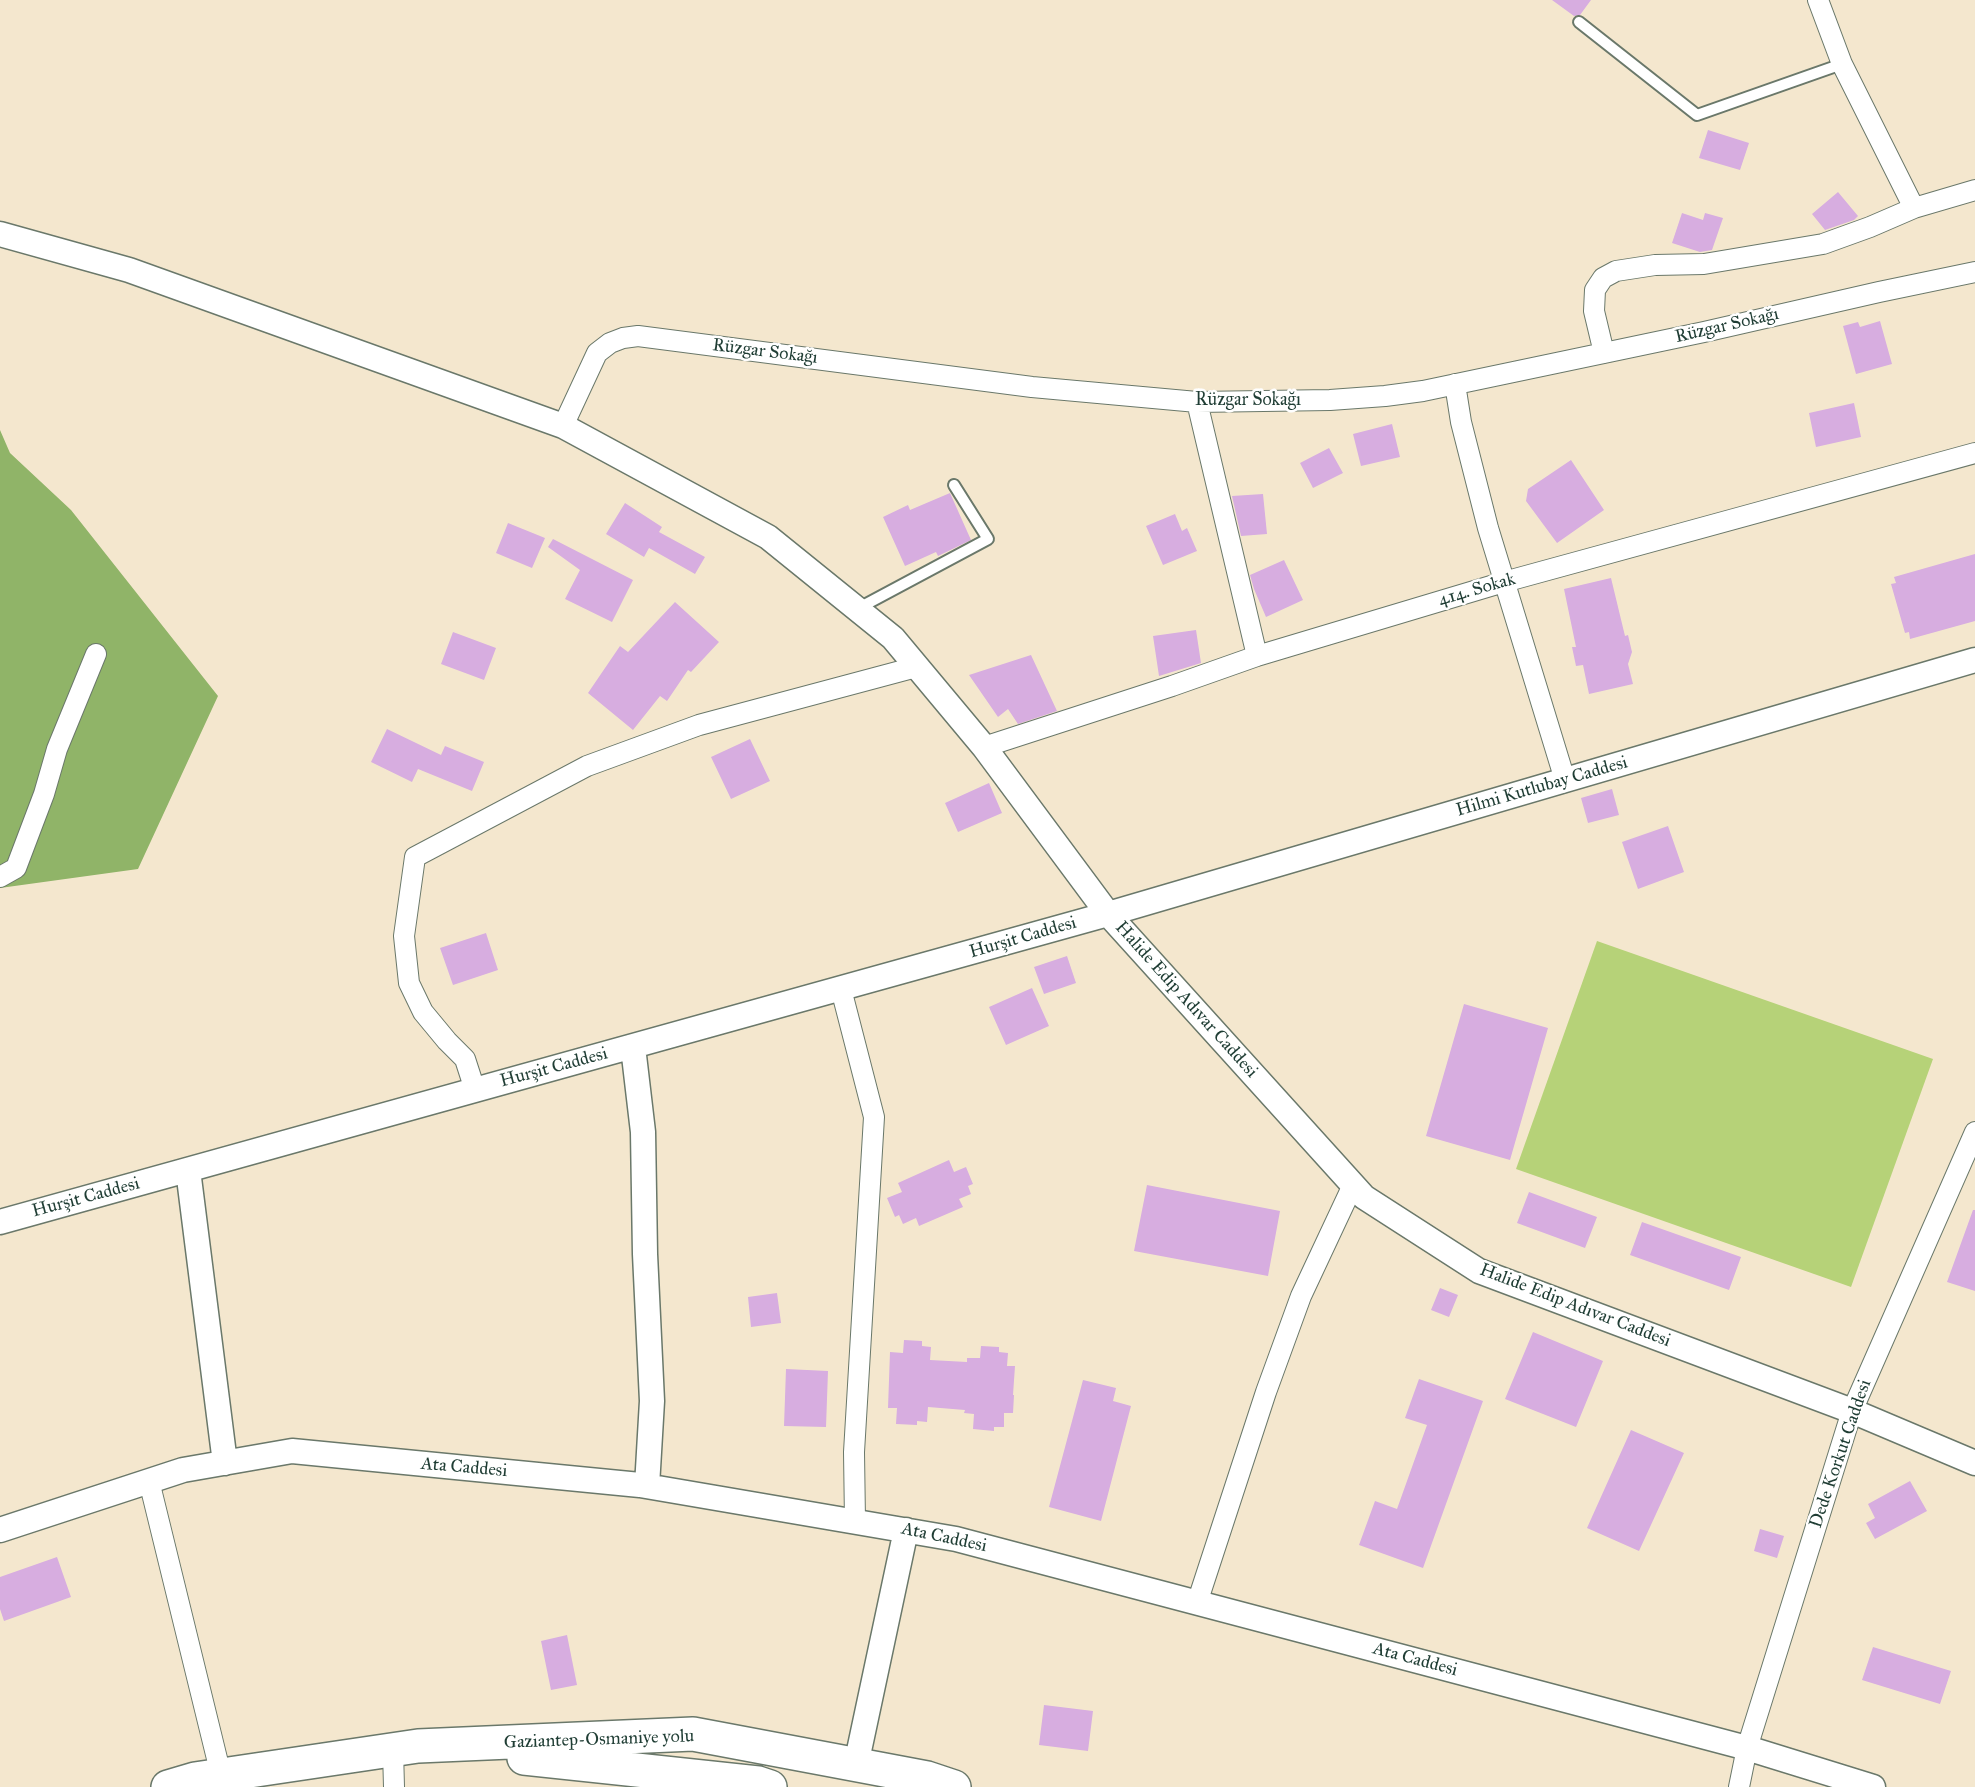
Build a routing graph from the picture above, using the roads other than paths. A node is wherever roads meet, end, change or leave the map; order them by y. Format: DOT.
graph roads {
  1 [pos="1818,0"];
  2 [pos="1579,22"];
  3 [pos="1842,64"];
  4 [pos="1975,190"];
  5 [pos="1914,208"];
  6 [pos="0,234"];
  7 [pos="1975,272"];
  8 [pos="1604,352"];
  9 [pos="1455,384"];
  10 [pos="1197,402"];
  11 [pos="562,426"];
  12 [pos="1975,453"];
  13 [pos="954,485"];
  14 [pos="1504,582"];
  15 [pos="857,609"];
  16 [pos="96,654"];
  17 [pos="1257,656"];
  18 [pos="1975,660"];
  19 [pos="916,667"];
  20 [pos="984,747"];
  21 [pos="1565,780"];
  22 [pos="0,877"];
  23 [pos="1108,914"];
  24 [pos="841,989"];
  25 [pos="633,1047"];
  26 [pos="475,1090"];
  27 [pos="1975,1132"];
  28 [pos="188,1170"];
  29 [pos="1353,1185"];
  30 [pos="0,1222"];
  31 [pos="1852,1411"];
  32 [pos="225,1463"];
  33 [pos="1975,1463"];
  34 [pos="148,1481"];
  35 [pos="647,1486"];
  36 [pos="855,1521"];
  37 [pos="0,1530"];
  38 [pos="906,1530"];
  39 [pos="1197,1603"];
  40 [pos="406,1748"];
  41 [pos="1747,1748"];
  42 [pos="856,1765"];
  43 [pos="221,1775"];
  44 [pos="168,1787"];
  45 [pos="394,1787"];
  46 [pos="770,1787"];
  47 [pos="954,1787"];
  48 [pos="1739,1787"];
  49 [pos="1873,1787"];
  1 -- 3 [label="street"];
  2 -- 3 [label="lane"];
  3 -- 5 [label="street"];
  4 -- 5 [label="street"];
  5 -- 8 [label="street"];
  6 -- 11 [label="street, Halide Edip Adıvar Caddesi"];
  7 -- 8 [label="street, Rüzgar Sokağı"];
  8 -- 9 [label="street, Rüzgar Sokağı"];
  9 -- 10 [label="street, Rüzgar Sokağı"];
  9 -- 14 [label="street"];
  10 -- 11 [label="street, Rüzgar Sokağı"];
  10 -- 17 [label="street"];
  11 -- 15 [label="street, Halide Edip Adıvar Caddesi"];
  12 -- 14 [label="street, 414. Sokak"];
  13 -- 15 [label="lane"];
  14 -- 17 [label="street, 414. Sokak"];
  14 -- 21 [label="street"];
  15 -- 19 [label="street, Halide Edip Adıvar Caddesi"];
  16 -- 22 [label="street"];
  17 -- 20 [label="street, 414. Sokak"];
  18 -- 21 [label="street, Hilmi Kutlubay Caddesi"];
  19 -- 20 [label="street, Halide Edip Adıvar Caddesi"];
  19 -- 26 [label="street"];
  20 -- 23 [label="street, Halide Edip Adıvar Caddesi"];
  21 -- 23 [label="street, Hilmi Kutlubay Caddesi"];
  23 -- 24 [label="street, Hurşit Caddesi"];
  23 -- 29 [label="street, Halide Edip Adıvar Caddesi"];
  24 -- 25 [label="street, Hurşit Caddesi"];
  24 -- 36 [label="street"];
  25 -- 26 [label="street, Hurşit Caddesi"];
  25 -- 35 [label="street"];
  26 -- 28 [label="street, Hurşit Caddesi"];
  27 -- 31 [label="street, Dede Korkut Caddesi"];
  28 -- 30 [label="street, Hurşit Caddesi"];
  28 -- 32 [label="street"];
  29 -- 31 [label="street, Halide Edip Adıvar Caddesi"];
  29 -- 39 [label="street"];
  31 -- 33 [label="street, Halide Edip Adıvar Caddesi"];
  31 -- 41 [label="street, Dede Korkut Caddesi"];
  32 -- 34 [label="street, Ata Caddesi"];
  32 -- 35 [label="street, Ata Caddesi"];
  34 -- 37 [label="street, Ata Caddesi"];
  34 -- 43 [label="street"];
  35 -- 36 [label="street, Ata Caddesi"];
  36 -- 38 [label="street, Ata Caddesi"];
  38 -- 39 [label="street, Ata Caddesi"];
  38 -- 42 [label="street"];
  39 -- 41 [label="street, Ata Caddesi"];
  40 -- 42 [label="highway, Gaziantep-Osmaniye yolu"];
  40 -- 43 [label="highway, Gaziantep-Osmaniye yolu"];
  40 -- 45 [label="street"];
  40 -- 46 [label="highway, Gaziantep-Osmaniye yolu"];
  41 -- 48 [label="street, Dede Korkut Caddesi"];
  41 -- 49 [label="street, Ata Caddesi"];
  42 -- 47 [label="highway, Gaziantep-Osmaniye yolu"];
  43 -- 44 [label="highway, Gaziantep-Osmaniye yolu"];
}
